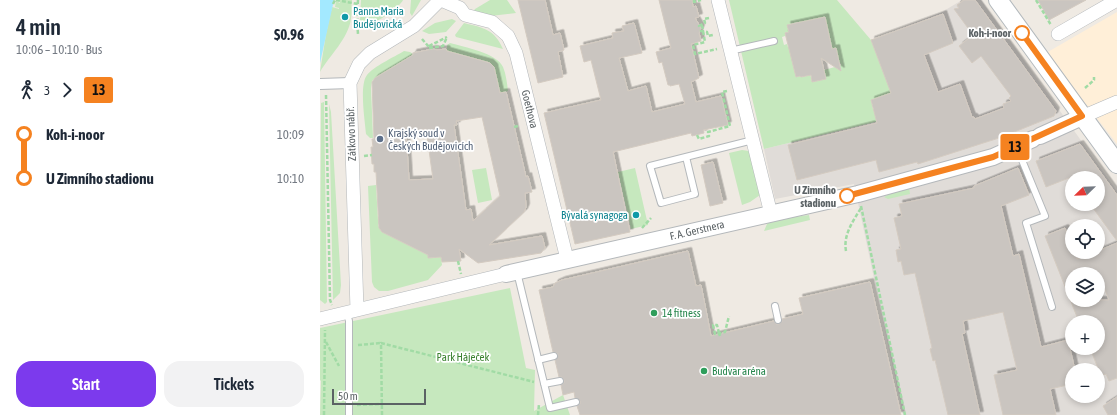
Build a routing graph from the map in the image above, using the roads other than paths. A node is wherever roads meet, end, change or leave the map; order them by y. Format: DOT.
graph roads {
  1 [pos="440,0"];
  2 [pos="718,0"];
  3 [pos="998,0"];
  4 [pos="1117,0"];
  5 [pos="1058,34"];
  6 [pos="774,41"];
  7 [pos="730,51"];
  8 [pos="350,83"];
  9 [pos="320,84"];
  10 [pos="1117,102"];
  11 [pos="1082,116"];
  12 [pos="753,140"];
  13 [pos="1016,146"];
  14 [pos="686,157"];
  15 [pos="1117,164"];
  16 [pos="771,214"];
  17 [pos="568,259"];
  18 [pos="512,273"];
  19 [pos="774,306"];
  20 [pos="1052,307"];
  21 [pos="352,311"];
  22 [pos="778,320"];
  23 [pos="322,323"];
  24 [pos="554,356"];
  25 [pos="538,360"];
  26 [pos="560,381"];
  27 [pos="544,384"];
  28 [pos="576,402"];
  29 [pos="349,415"];
  1 -- 8 [label="street, Zátkovo nábř."];
  1 -- 17 [label="street, Goethova"];
  2 -- 7 [label="street"];
  3 -- 11 [label="main road"];
  4 -- 5 [label="street"];
  6 -- 7 [label="lane"];
  7 -- 12 [label="street"];
  8 -- 9 [label="street"];
  8 -- 21 [label="street, Zátkovo nábř."];
  10 -- 11 [label="street, F. A. Gerstnera"];
  11 -- 13 [label="street, F. A. Gerstnera"];
  11 -- 15 [label="main road"];
  12 -- 14 [label="lane"];
  12 -- 16 [label="street"];
  13 -- 16 [label="street, F. A. Gerstnera"];
  13 -- 20 [label="lane"];
  14 -- 14 [label="lane"];
  16 -- 17 [label="street, F. A. Gerstnera"];
  17 -- 18 [label="street, F. A. Gerstnera"];
  18 -- 21 [label="street, F. A. Gerstnera"];
  18 -- 25 [label="lane"];
  19 -- 22 [label="lane"];
  21 -- 23 [label="street, F. A. Gerstnera"];
  21 -- 29 [label="lane"];
  24 -- 25 [label="lane"];
  25 -- 27 [label="lane"];
  26 -- 27 [label="lane"];
  27 -- 28 [label="lane"];
}
